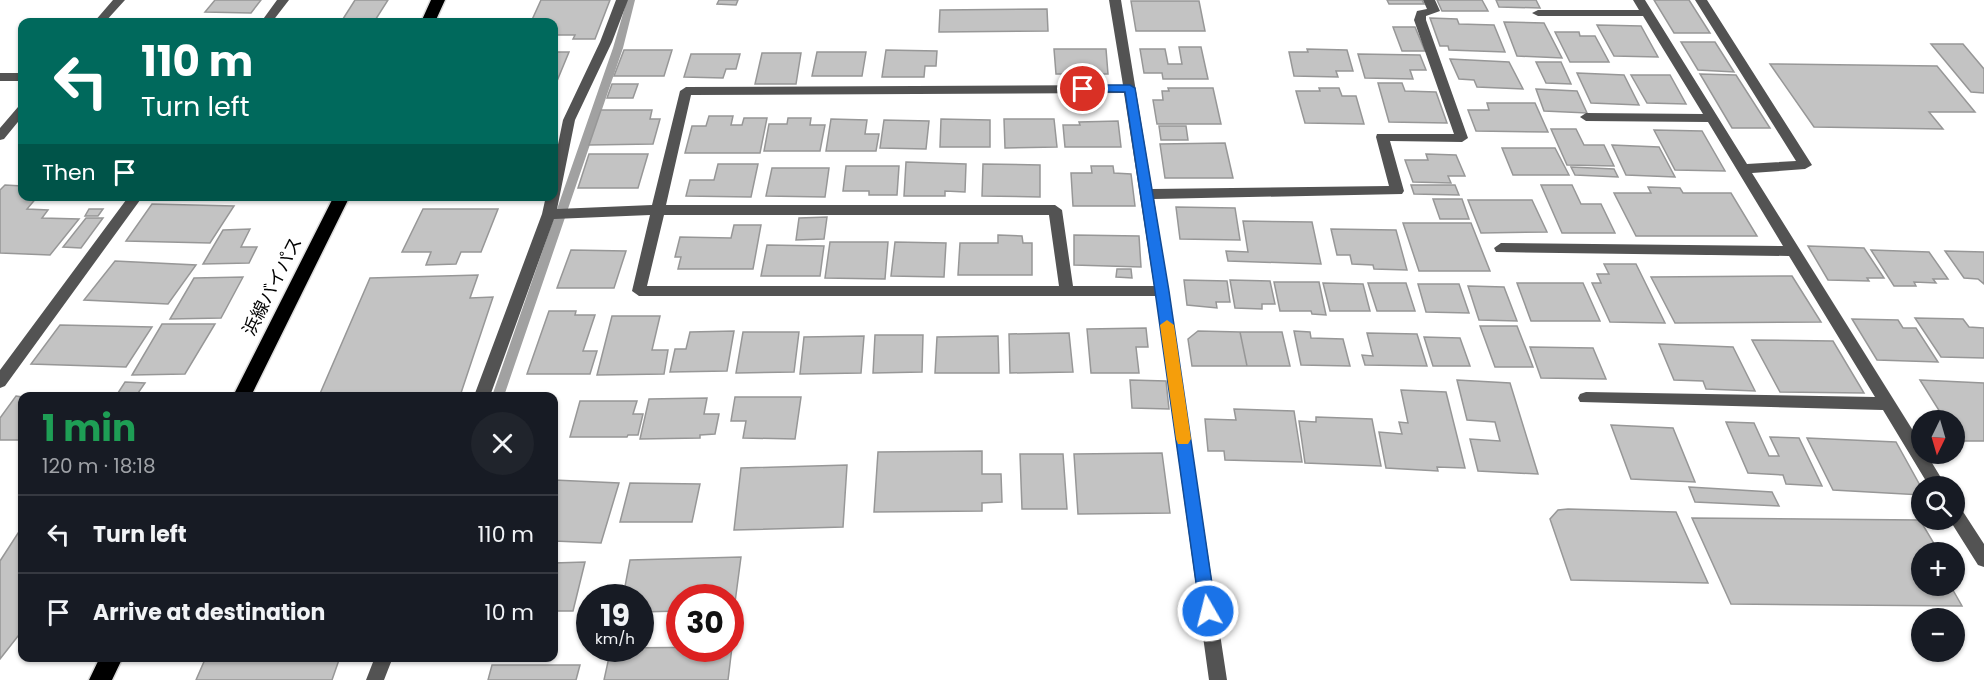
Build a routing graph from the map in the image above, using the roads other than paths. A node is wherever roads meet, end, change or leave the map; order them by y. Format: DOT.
graph roads {
  1 [pos="119,0"];
  2 [pos="283,0"];
  3 [pos="438,0"];
  4 [pos="622,0"];
  5 [pos="1115,0"];
  6 [pos="1430,0"];
  7 [pos="1639,0"];
  8 [pos="1701,0"];
  9 [pos="1538,13"];
  10 [pos="1647,13"];
  11 [pos="103,18"];
  12 [pos="269,18"];
  13 [pos="430,18"];
  14 [pos="0,77"];
  15 [pos="18,77"];
  16 [pos="1130,88"];
  17 [pos="18,115"];
  18 [pos="1586,117"];
  19 [pos="1711,118"];
  20 [pos="0,136"];
  21 [pos="1742,169"];
  22 [pos="558,172"];
  23 [pos="1146,194"];
  24 [pos="133,201"];
  25 [pos="340,201"];
  26 [pos="552,201"];
  27 [pos="658,210"];
  28 [pos="549,214"];
  29 [pos="1502,248"];
  30 [pos="1792,251"];
  31 [pos="1067,291"];
  32 [pos="1162,291"];
  33 [pos="0,382"];
  34 [pos="244,392"];
  35 [pos="483,392"];
  36 [pos="1586,398"];
  37 [pos="1885,404"];
  38 [pos="1932,476"];
  39 [pos="1965,529"];
  40 [pos="1984,559"];
  41 [pos="109,662"];
  42 [pos="382,662"];
  43 [pos="100,680"];
  44 [pos="375,680"];
  45 [pos="1218,680"];
  1 -- 11 [label="street"];
  2 -- 12 [label="street"];
  3 -- 13 [label="highway"];
  4 -- 22 [label="street"];
  5 -- 16 [label="street"];
  6 -- 23 [label="street"];
  7 -- 10 [label="street"];
  8 -- 21 [label="street"];
  9 -- 10 [label="street"];
  10 -- 19 [label="street"];
  14 -- 15 [label="street"];
  16 -- 23 [label="street"];
  16 -- 27 [label="street"];
  17 -- 20 [label="street"];
  18 -- 19 [label="street"];
  19 -- 21 [label="street"];
  21 -- 30 [label="street"];
  23 -- 32 [label="street"];
  24 -- 33 [label="street"];
  25 -- 34 [label="highway, 浜線バイパス"];
  26 -- 28 [label="street"];
  27 -- 28 [label="street"];
  27 -- 31 [label="street"];
  27 -- 31 [label="street"];
  28 -- 35 [label="street"];
  29 -- 30 [label="street"];
  30 -- 37 [label="street"];
  31 -- 32 [label="street"];
  32 -- 45 [label="street"];
  36 -- 37 [label="street"];
  37 -- 38 [label="street"];
  39 -- 40 [label="street"];
  41 -- 43 [label="highway"];
  42 -- 44 [label="street"];
}
